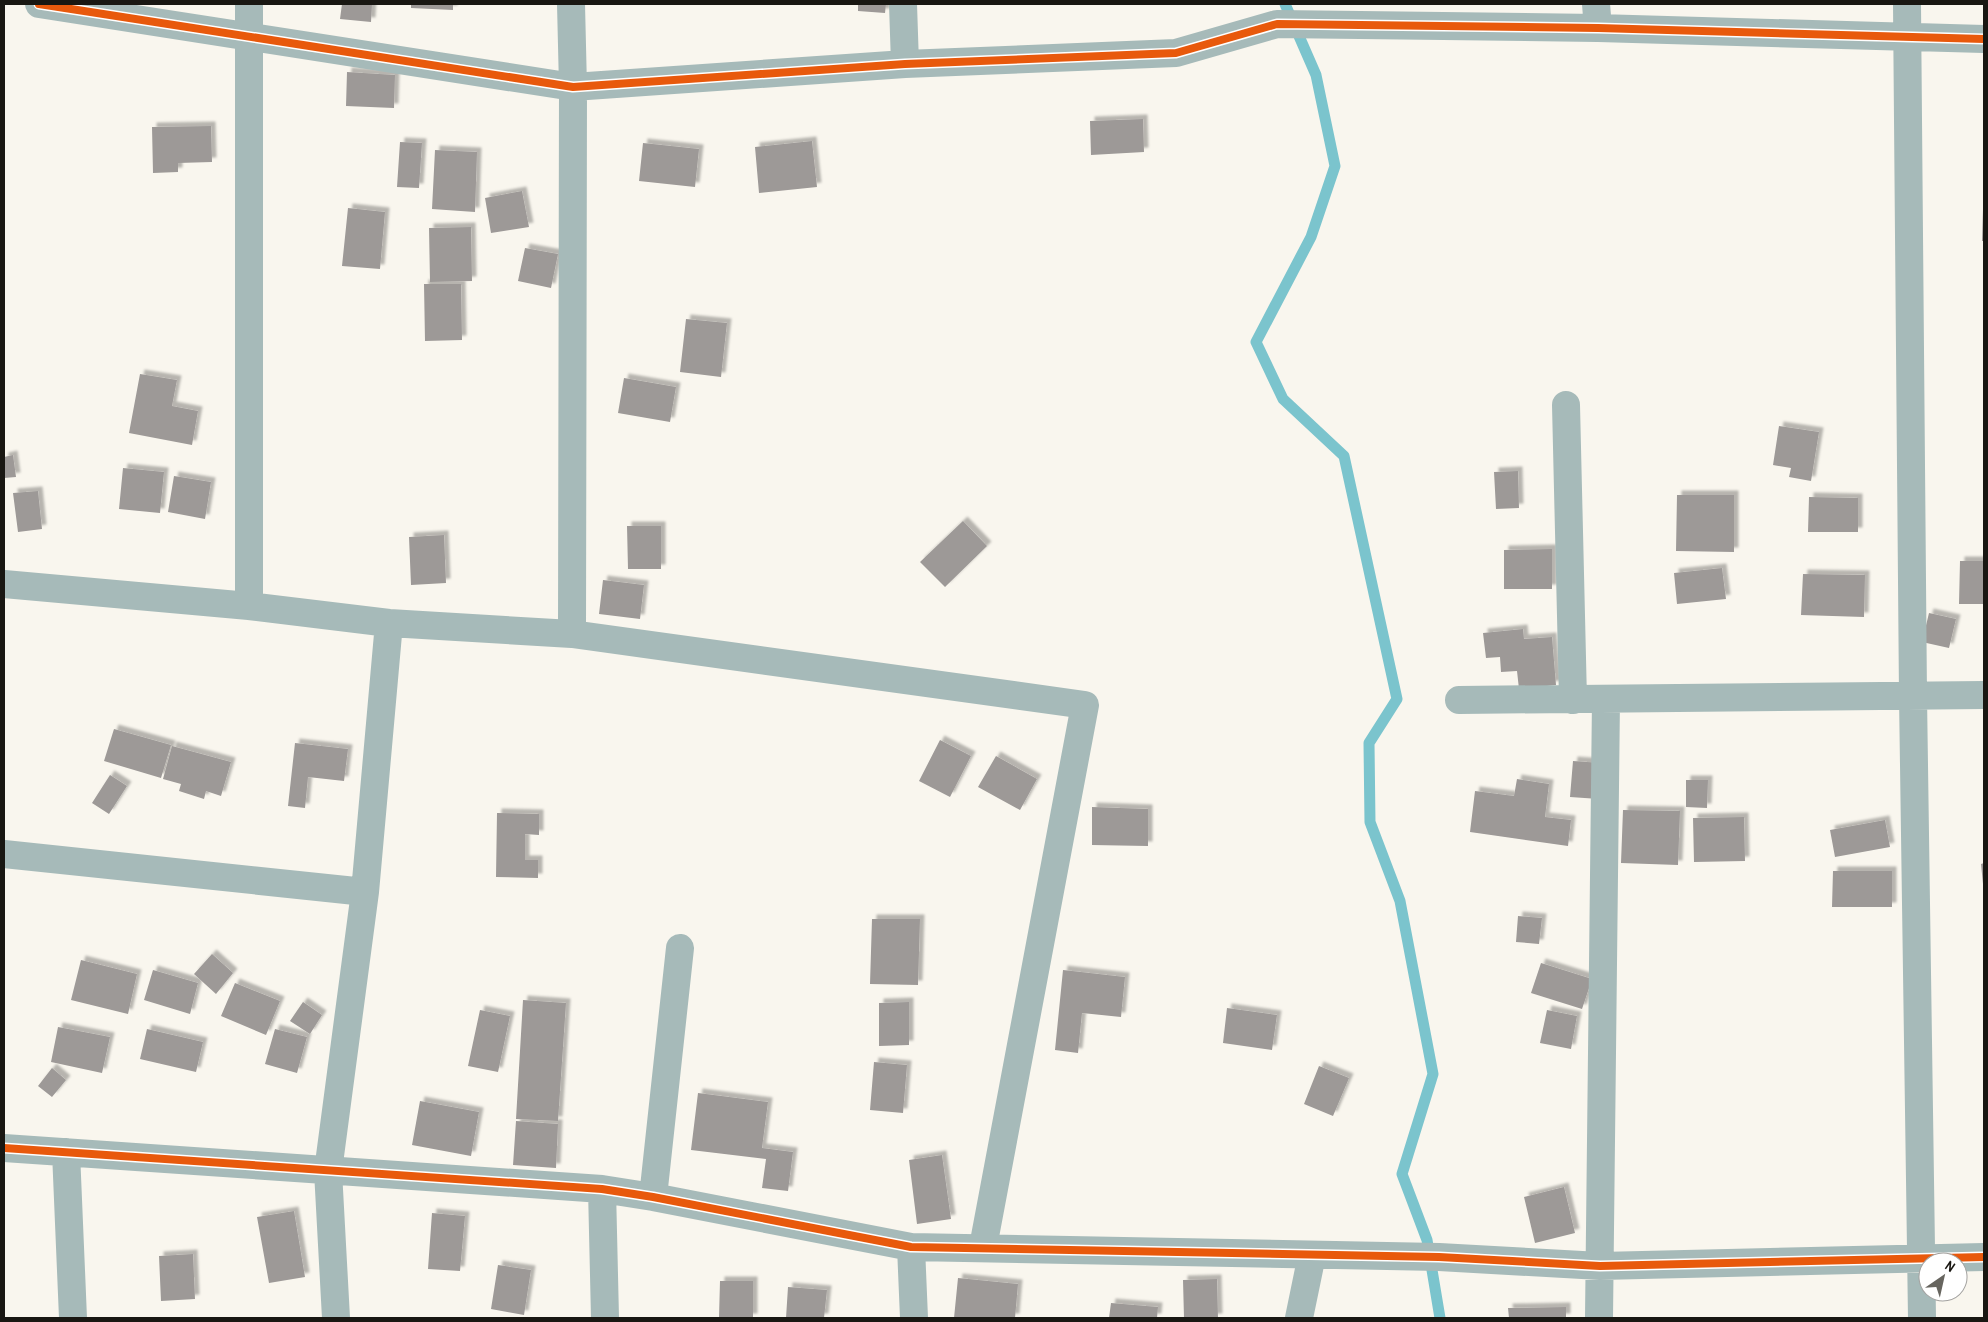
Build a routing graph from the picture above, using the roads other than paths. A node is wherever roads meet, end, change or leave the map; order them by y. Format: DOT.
graph roads {
  1 [pos="39,4"];
  2 [pos="249,4"];
  3 [pos="572,4"];
  4 [pos="903,4"];
  5 [pos="1908,4"];
  6 [pos="1597,16"];
  7 [pos="1909,35"];
  8 [pos="250,36"];
  9 [pos="1984,38"];
  10 [pos="905,64"];
  11 [pos="573,86"];
  12 [pos="1566,405"];
  13 [pos="4,584"];
  14 [pos="248,606"];
  15 [pos="389,623"];
  16 [pos="572,634"];
  17 [pos="1984,695"];
  18 [pos="1913,696"];
  19 [pos="1606,699"];
  20 [pos="1459,700"];
  21 [pos="1573,700"];
  22 [pos="4,854"];
  23 [pos="365,892"];
  24 [pos="680,948"];
  25 [pos="4,1148"];
  26 [pos="66,1152"];
  27 [pos="328,1172"];
  28 [pos="602,1189"];
  29 [pos="653,1197"];
  30 [pos="911,1247"];
  31 [pos="983,1247"];
  32 [pos="1920,1252"];
  33 [pos="1312,1254"];
  34 [pos="1918,1257"];
  35 [pos="1968,1257"];
  36 [pos="1984,1257"];
  37 [pos="1600,1266"];
  38 [pos="1921,1302"];
  39 [pos="73,1318"];
  40 [pos="336,1318"];
  41 [pos="605,1318"];
  42 [pos="914,1318"];
  43 [pos="1299,1318"];
  44 [pos="1599,1318"];
  45 [pos="1922,1318"];
  1 -- 8 [label="street"];
  2 -- 8 [label="street"];
  3 -- 11 [label="street"];
  4 -- 10 [label="street"];
  5 -- 7 [label="street"];
  6 -- 7 [label="street"];
  6 -- 10 [label="street"];
  7 -- 9 [label="street"];
  7 -- 18 [label="street"];
  8 -- 11 [label="street"];
  8 -- 14 [label="street"];
  10 -- 11 [label="street"];
  11 -- 16 [label="street"];
  12 -- 21 [label="street"];
  13 -- 14 [label="street"];
  14 -- 15 [label="street"];
  15 -- 16 [label="street"];
  15 -- 23 [label="street"];
  16 -- 31 [label="street"];
  17 -- 18 [label="street"];
  18 -- 19 [label="street"];
  18 -- 32 [label="street"];
  19 -- 21 [label="street"];
  19 -- 37 [label="street"];
  20 -- 21 [label="street"];
  22 -- 23 [label="street"];
  23 -- 27 [label="street"];
  24 -- 29 [label="street"];
  25 -- 26 [label="street"];
  26 -- 27 [label="street"];
  26 -- 39 [label="street"];
  27 -- 28 [label="street"];
  27 -- 40 [label="street"];
  28 -- 29 [label="street"];
  28 -- 41 [label="street"];
  29 -- 30 [label="street"];
  30 -- 31 [label="street"];
  30 -- 42 [label="street"];
  31 -- 33 [label="street"];
  33 -- 37 [label="street"];
  33 -- 43 [label="street"];
  34 -- 37 [label="street"];
  35 -- 36 [label="street"];
  37 -- 44 [label="street"];
  38 -- 45 [label="street"];
}
